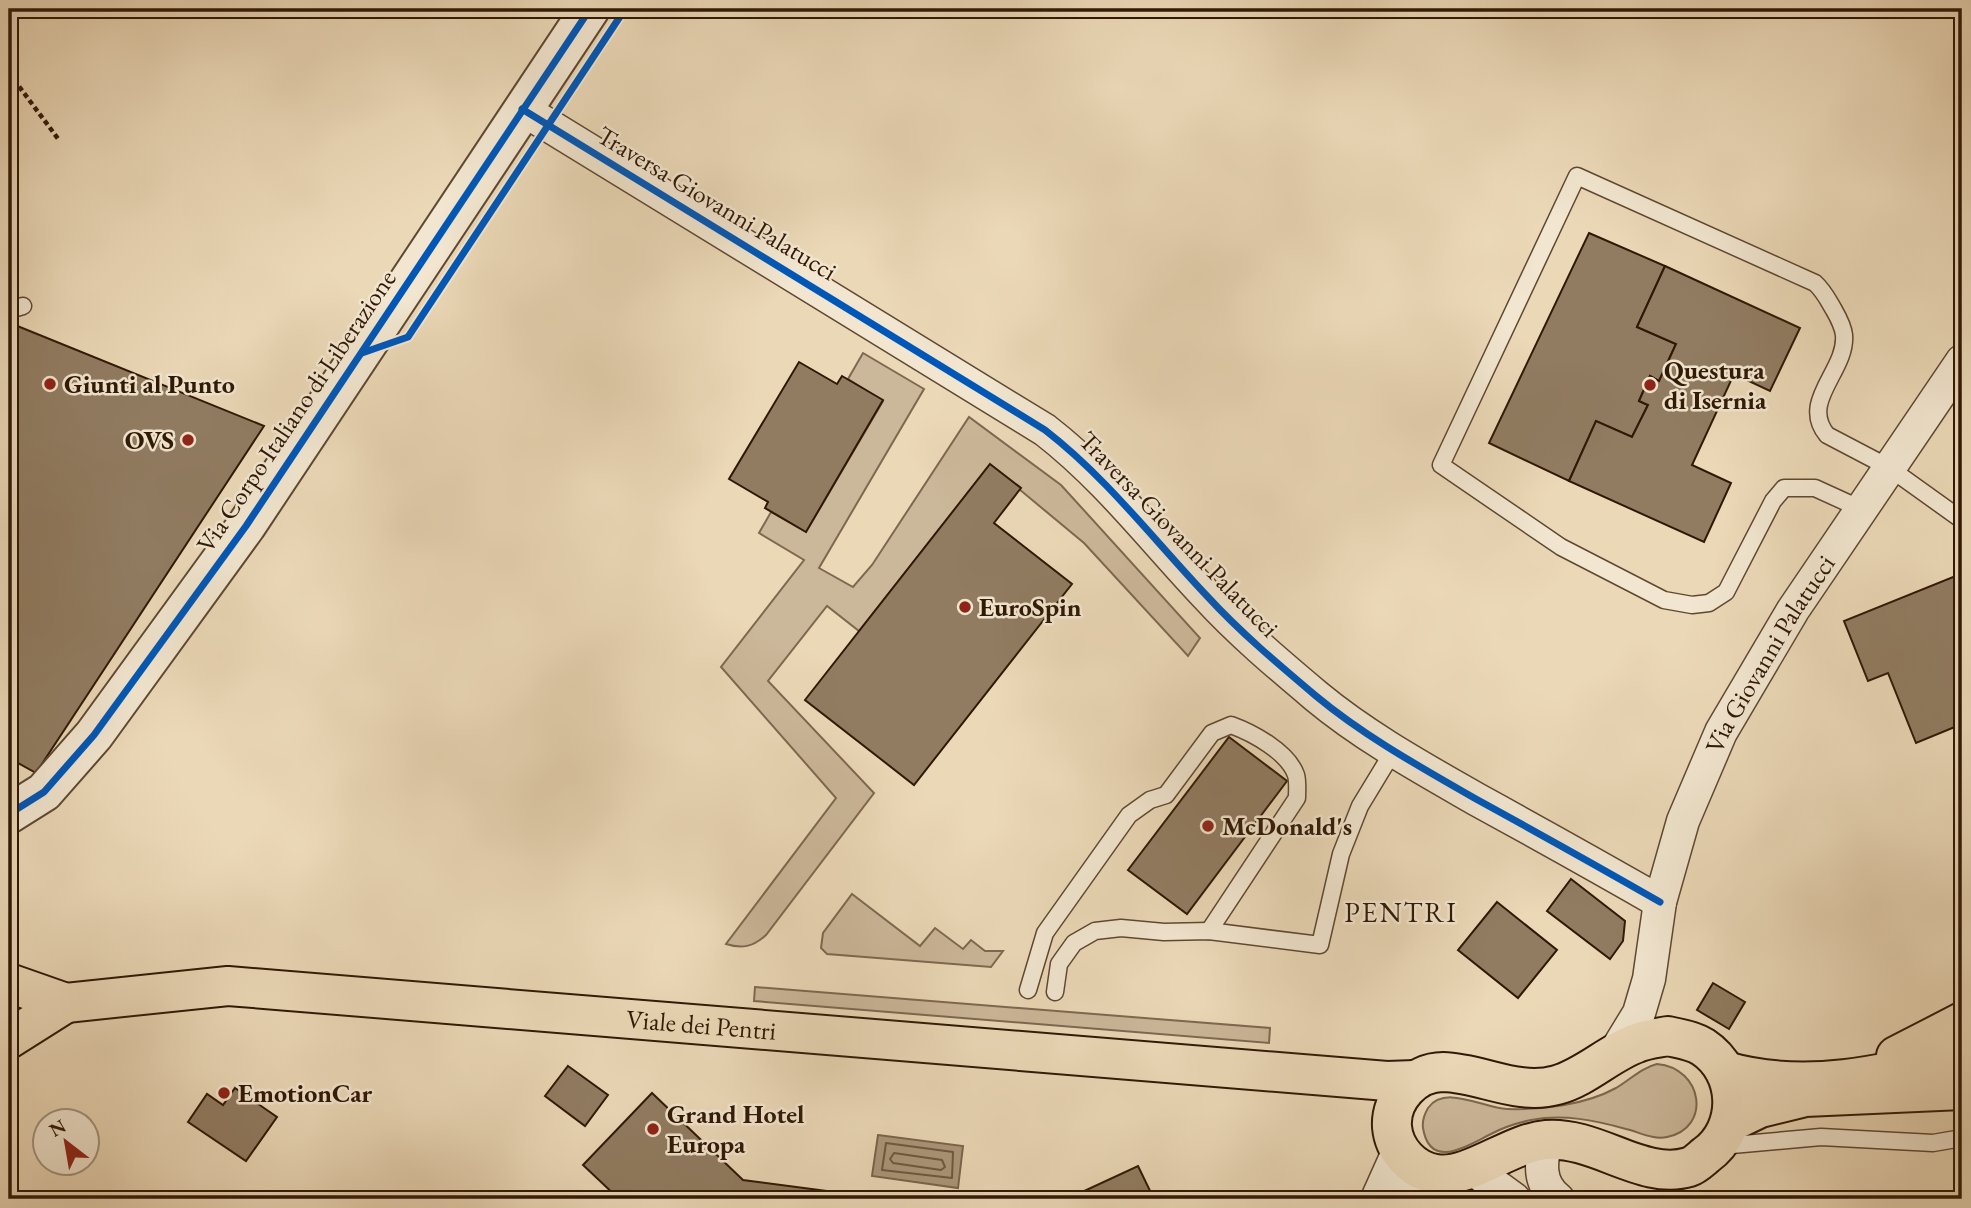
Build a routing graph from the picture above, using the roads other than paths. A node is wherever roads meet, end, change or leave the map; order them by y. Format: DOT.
graph roads {
  1 [pos="590,9"];
  2 [pos="522,109"];
  3 [pos="1962,361"];
  4 [pos="1888,467"];
  5 [pos="1861,509"];
  6 [pos="1962,520"];
  7 [pos="1394,750"];
  8 [pos="9,814"];
  9 [pos="1661,902"];
  10 [pos="1209,931"];
  11 [pos="1649,979"];
  12 [pos="9,983"];
  13 [pos="1028,990"];
  14 [pos="1055,992"];
  15 [pos="66,1003"];
  16 [pos="1962,1022"];
  17 [pos="9,1039"];
  18 [pos="1689,1040"];
  19 [pos="1614,1054"];
  20 [pos="1962,1055"];
  21 [pos="1725,1071"];
  22 [pos="1338,1076"];
  23 [pos="1415,1080"];
  24 [pos="1850,1080"];
  25 [pos="1962,1090"];
  26 [pos="1396,1134"];
  27 [pos="1725,1134"];
  28 [pos="1962,1138"];
  29 [pos="1547,1140"];
  30 [pos="1453,1171"];
  31 [pos="1377,1199"];
  32 [pos="1395,1199"];
  33 [pos="1514,1199"];
  34 [pos="1558,1199"];
  1 -- 2 [label="street, Via Corpo Italiano di Liberazione"];
  2 -- 7 [label="street, Traversa Giovanni Palatucci"];
  2 -- 8 [label="street, Via Corpo Italiano di Liberazione"];
  3 -- 4 [label="street, Via Giovanni Palatucci"];
  4 -- 5 [label="street, Via Giovanni Palatucci"];
  4 -- 5 [label="lane"];
  4 -- 6 [label="lane"];
  5 -- 9 [label="street, Via Giovanni Palatucci"];
  7 -- 9 [label="street, Traversa Giovanni Palatucci"];
  7 -- 10 [label="lane"];
  9 -- 11 [label="street, Via Giovanni Palatucci"];
  10 -- 13 [label="lane"];
  10 -- 14 [label="lane"];
  11 -- 18 [label="street, Via Giovanni Palatucci"];
  11 -- 19 [label="street, Via Giovanni Palatucci"];
  12 -- 15 [label="main road, Viale dei Pentri"];
  15 -- 17 [label="main road, Viale dei Pentri"];
  15 -- 22 [label="main road, Viale dei Pentri"];
  16 -- 24 [label="main road"];
  18 -- 19 [label="main road, Viale dei Pentri"];
  18 -- 21 [label="main road"];
  19 -- 23 [label="main road, Viale dei Pentri"];
  20 -- 24 [label="main road"];
  21 -- 24 [label="main road"];
  21 -- 27 [label="main road"];
  22 -- 23 [label="main road, Viale dei Pentri"];
  22 -- 26 [label="main road, Viale dei Pentri"];
  23 -- 26 [label="main road"];
  25 -- 27 [label="main road"];
  26 -- 30 [label="main road, Viale dei Pentri"];
  26 -- 31 [label="street"];
  27 -- 28 [label="lane"];
  27 -- 29 [label="main road"];
  29 -- 30 [label="main road"];
  29 -- 34 [label="street"];
  30 -- 32 [label="street"];
  30 -- 33 [label="street"];
}
